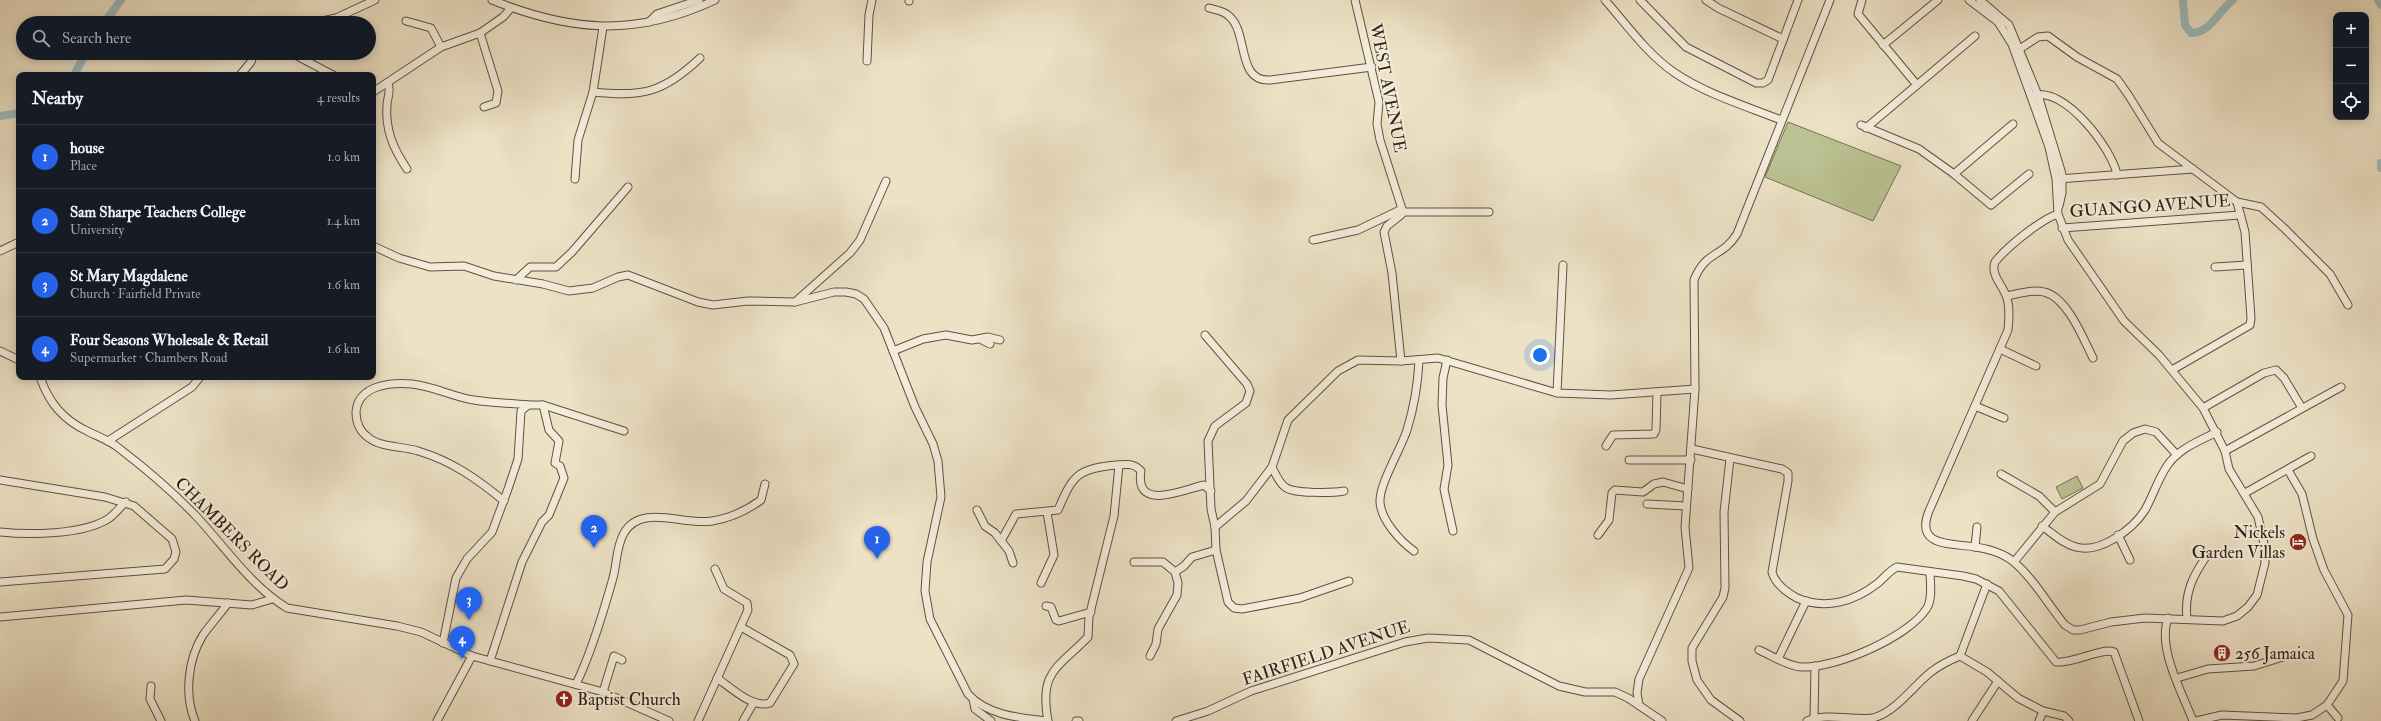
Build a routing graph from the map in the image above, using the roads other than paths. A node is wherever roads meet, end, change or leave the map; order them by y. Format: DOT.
graph roads {
  1 [pos="375,0"];
  2 [pos="492,0"];
  3 [pos="699,0"];
  4 [pos="714,0"];
  5 [pos="872,0"];
  6 [pos="1355,0"];
  7 [pos="1605,0"];
  8 [pos="1640,0"];
  9 [pos="1706,0"];
  10 [pos="1798,0"];
  11 [pos="1830,0"];
  12 [pos="1862,0"];
  13 [pos="1938,0"];
  14 [pos="1969,0"];
  15 [pos="1980,0"];
  16 [pos="511,8"];
  17 [pos="1209,8"];
  18 [pos="1989,12"];
  19 [pos="340,16"];
  20 [pos="406,21"];
  21 [pos="649,22"];
  22 [pos="603,27"];
  23 [pos="480,33"];
  24 [pos="1975,36"];
  25 [pos="1783,39"];
  26 [pos="1883,45"];
  27 [pos="441,47"];
  28 [pos="2017,51"];
  29 [pos="700,58"];
  30 [pos="252,60"];
  31 [pos="305,60"];
  32 [pos="867,61"];
  33 [pos="1372,67"];
  34 [pos="243,72"];
  35 [pos="327,72"];
  36 [pos="388,83"];
  37 [pos="1917,85"];
  38 [pos="376,90"];
  39 [pos="593,92"];
  40 [pos="2035,96"];
  41 [pos="484,107"];
  42 [pos="1781,120"];
  43 [pos="2013,124"];
  44 [pos="407,169"];
  45 [pos="2193,170"];
  46 [pos="1954,174"];
  47 [pos="2029,174"];
  48 [pos="2117,175"];
  49 [pos="575,179"];
  50 [pos="2059,179"];
  51 [pos="886,181"];
  52 [pos="628,187"];
  53 [pos="2237,202"];
  54 [pos="1402,210"];
  55 [pos="2058,211"];
  56 [pos="1488,212"];
  57 [pos="2240,215"];
  58 [pos="2062,228"];
  59 [pos="1313,240"];
  60 [pos="16,243"];
  61 [pos="376,247"];
  62 [pos="0,251"];
  63 [pos="1563,264"];
  64 [pos="2247,265"];
  65 [pos="2215,267"];
  66 [pos="516,280"];
  67 [pos="2007,296"];
  68 [pos="795,302"];
  69 [pos="2348,305"];
  70 [pos="1205,335"];
  71 [pos="980,339"];
  72 [pos="1000,340"];
  73 [pos="990,344"];
  74 [pos="2000,349"];
  75 [pos="0,351"];
  76 [pos="893,351"];
  77 [pos="2093,358"];
  78 [pos="16,359"];
  79 [pos="1419,360"];
  80 [pos="1447,360"];
  81 [pos="1401,361"];
  82 [pos="2036,366"];
  83 [pos="2172,370"];
  84 [pos="41,380"];
  85 [pos="198,380"];
  86 [pos="2341,387"];
  87 [pos="1695,389"];
  88 [pos="1657,392"];
  89 [pos="1556,393"];
  90 [pos="528,405"];
  91 [pos="543,405"];
  92 [pos="1975,406"];
  93 [pos="2203,408"];
  94 [pos="2302,408"];
  95 [pos="2004,418"];
  96 [pos="624,431"];
  97 [pos="2217,432"];
  98 [pos="108,441"];
  99 [pos="1606,446"];
  100 [pos="1692,449"];
  101 [pos="2225,451"];
  102 [pos="2178,454"];
  103 [pos="2311,456"];
  104 [pos="1730,459"];
  105 [pos="1629,460"];
  106 [pos="1690,460"];
  107 [pos="1119,465"];
  108 [pos="1272,466"];
  109 [pos="2288,470"];
  110 [pos="2001,474"];
  111 [pos="0,480"];
  112 [pos="765,484"];
  113 [pos="1688,489"];
  114 [pos="1211,491"];
  115 [pos="1344,492"];
  116 [pos="2245,493"];
  117 [pos="504,501"];
  118 [pos="126,502"];
  119 [pos="1646,504"];
  120 [pos="1686,506"];
  121 [pos="977,510"];
  122 [pos="1047,512"];
  123 [pos="2055,512"];
  124 [pos="1215,526"];
  125 [pos="2042,526"];
  126 [pos="1977,527"];
  127 [pos="1454,531"];
  128 [pos="0,532"];
  129 [pos="1598,535"];
  130 [pos="2118,535"];
  131 [pos="1001,541"];
  132 [pos="1975,546"];
  133 [pos="1216,550"];
  134 [pos="1414,551"];
  135 [pos="2208,554"];
  136 [pos="2130,560"];
  137 [pos="1134,562"];
  138 [pos="2014,562"];
  139 [pos="1013,563"];
  140 [pos="715,569"];
  141 [pos="1175,572"];
  142 [pos="1930,572"];
  143 [pos="1349,581"];
  144 [pos="0,582"];
  145 [pos="1040,583"];
  146 [pos="1987,584"];
  147 [pos="272,599"];
  148 [pos="1806,601"];
  149 [pos="228,603"];
  150 [pos="1046,606"];
  151 [pos="1091,612"];
  152 [pos="0,617"];
  153 [pos="2168,618"];
  154 [pos="2187,619"];
  155 [pos="741,628"];
  156 [pos="444,643"];
  157 [pos="1759,650"];
  158 [pos="2289,655"];
  159 [pos="472,656"];
  160 [pos="1150,656"];
  161 [pos="1960,656"];
  162 [pos="1778,658"];
  163 [pos="622,660"];
  164 [pos="490,661"];
  165 [pos="1815,666"];
  166 [pos="717,678"];
  167 [pos="2177,678"];
  168 [pos="1998,681"];
  169 [pos="576,684"];
  170 [pos="151,686"];
  171 [pos="603,692"];
  172 [pos="972,699"];
  173 [pos="754,702"];
  174 [pos="1638,705"];
  175 [pos="2327,705"];
  176 [pos="2043,711"];
  177 [pos="1814,718"];
  178 [pos="2338,718"];
  179 [pos="160,721"];
  180 [pos="195,721"];
  181 [pos="437,721"];
  182 [pos="669,721"];
  183 [pos="698,721"];
  184 [pos="743,721"];
  185 [pos="991,721"];
  186 [pos="1048,721"];
  187 [pos="1176,721"];
  188 [pos="1662,721"];
  189 [pos="1740,721"];
  190 [pos="1806,721"];
  191 [pos="1972,721"];
  192 [pos="2039,721"];
  193 [pos="2069,721"];
  194 [pos="2139,721"];
  195 [pos="2195,721"];
  1 -- 19 [label="street"];
  2 -- 16 [label="street"];
  3 -- 21 [label="street"];
  4 -- 21 [label="street"];
  5 -- 32 [label="street"];
  6 -- 33 [label="street, WEST AVENUE"];
  7 -- 42 [label="street"];
  8 -- 25 [label="street"];
  9 -- 25 [label="street"];
  10 -- 25 [label="street"];
  11 -- 42 [label="street"];
  12 -- 26 [label="street"];
  13 -- 26 [label="street"];
  14 -- 18 [label="street"];
  15 -- 18 [label="street"];
  16 -- 22 [label="street"];
  16 -- 23 [label="street"];
  17 -- 33 [label="street"];
  18 -- 28 [label="street"];
  20 -- 27 [label="street"];
  21 -- 22 [label="street"];
  22 -- 39 [label="street"];
  23 -- 27 [label="street"];
  23 -- 41 [label="street"];
  24 -- 37 [label="street"];
  26 -- 37 [label="street"];
  27 -- 36 [label="street"];
  28 -- 40 [label="street"];
  28 -- 45 [label="street"];
  29 -- 39 [label="street"];
  30 -- 34 [label="street"];
  31 -- 35 [label="street"];
  33 -- 54 [label="street, WEST AVENUE"];
  36 -- 38 [label="street"];
  36 -- 44 [label="street"];
  37 -- 46 [label="street"];
  39 -- 49 [label="street"];
  40 -- 48 [label="street"];
  40 -- 50 [label="street"];
  42 -- 87 [label="street"];
  43 -- 46 [label="street"];
  45 -- 48 [label="street"];
  45 -- 53 [label="street"];
  46 -- 47 [label="street"];
  48 -- 50 [label="street"];
  50 -- 55 [label="street"];
  51 -- 68 [label="street"];
  52 -- 66 [label="street"];
  53 -- 57 [label="street"];
  53 -- 69 [label="street"];
  54 -- 56 [label="street"];
  54 -- 59 [label="street"];
  54 -- 81 [label="street"];
  55 -- 58 [label="street"];
  55 -- 67 [label="street"];
  57 -- 58 [label="street, GUANGO AVENUE"];
  57 -- 64 [label="street"];
  58 -- 83 [label="street"];
  60 -- 62 [label="street"];
  61 -- 66 [label="street"];
  63 -- 89 [label="street"];
  64 -- 65 [label="street"];
  64 -- 83 [label="street"];
  66 -- 68 [label="street"];
  67 -- 74 [label="street"];
  67 -- 77 [label="street"];
  68 -- 76 [label="street"];
  70 -- 114 [label="street"];
  71 -- 72 [label="street"];
  71 -- 73 [label="street"];
  71 -- 76 [label="street"];
  74 -- 82 [label="street"];
  74 -- 92 [label="street"];
  75 -- 78 [label="street"];
  76 -- 172 [label="street"];
  79 -- 80 [label="street"];
  79 -- 81 [label="street"];
  79 -- 134 [label="street"];
  80 -- 89 [label="street"];
  80 -- 127 [label="street"];
  81 -- 108 [label="street"];
  83 -- 93 [label="street"];
  84 -- 98 [label="street, CHAMBERS ROAD"];
  85 -- 98 [label="street"];
  86 -- 94 [label="street"];
  87 -- 88 [label="street"];
  87 -- 100 [label="street"];
  88 -- 89 [label="street"];
  88 -- 99 [label="street"];
  90 -- 91 [label="street"];
  90 -- 117 [label="street"];
  90 -- 117 [label="street"];
  91 -- 96 [label="street"];
  91 -- 164 [label="street"];
  92 -- 95 [label="street"];
  92 -- 132 [label="street"];
  93 -- 94 [label="street"];
  93 -- 97 [label="street"];
  94 -- 101 [label="street"];
  97 -- 101 [label="street"];
  97 -- 102 [label="street"];
  98 -- 147 [label="street, CHAMBERS ROAD"];
  100 -- 104 [label="street"];
  100 -- 106 [label="street"];
  101 -- 116 [label="street"];
  102 -- 123 [label="street"];
  102 -- 130 [label="street"];
  103 -- 109 [label="street"];
  104 -- 148 [label="street"];
  104 -- 189 [label="street"];
  105 -- 106 [label="street"];
  106 -- 113 [label="street"];
  107 -- 114 [label="street"];
  107 -- 122 [label="street"];
  107 -- 151 [label="street"];
  108 -- 115 [label="street"];
  108 -- 124 [label="street"];
  109 -- 116 [label="street"];
  109 -- 175 [label="street"];
  110 -- 123 [label="street"];
  111 -- 118 [label="street"];
  112 -- 169 [label="street"];
  113 -- 120 [label="street"];
  113 -- 129 [label="street"];
  114 -- 124 [label="street"];
  116 -- 154 [label="street"];
  117 -- 156 [label="street"];
  118 -- 128 [label="street"];
  118 -- 144 [label="street"];
  119 -- 120 [label="street"];
  120 -- 174 [label="street"];
  121 -- 131 [label="street"];
  122 -- 131 [label="street"];
  122 -- 145 [label="street"];
  123 -- 125 [label="street"];
  124 -- 133 [label="street"];
  125 -- 130 [label="street"];
  125 -- 138 [label="street"];
  126 -- 132 [label="street"];
  130 -- 136 [label="street"];
  131 -- 139 [label="street"];
  132 -- 138 [label="street"];
  133 -- 141 [label="street"];
  133 -- 143 [label="street"];
  135 -- 154 [label="street"];
  137 -- 141 [label="street"];
  138 -- 153 [label="street"];
  140 -- 155 [label="street"];
  141 -- 160 [label="street"];
  142 -- 146 [label="street"];
  142 -- 148 [label="street"];
  142 -- 165 [label="street"];
  146 -- 161 [label="street"];
  146 -- 194 [label="street"];
  147 -- 149 [label="street"];
  147 -- 156 [label="street, CHAMBERS ROAD"];
  148 -- 162 [label="street"];
  149 -- 152 [label="street"];
  149 -- 180 [label="street"];
  150 -- 151 [label="street"];
  151 -- 186 [label="street"];
  153 -- 154 [label="street"];
  153 -- 167 [label="street"];
  155 -- 166 [label="street"];
  155 -- 173 [label="street"];
  156 -- 159 [label="street, CHAMBERS ROAD"];
  157 -- 162 [label="street"];
  158 -- 167 [label="street"];
  159 -- 164 [label="street, CHAMBERS ROAD"];
  159 -- 181 [label="street"];
  161 -- 168 [label="street"];
  161 -- 177 [label="street"];
  162 -- 165 [label="street"];
  163 -- 171 [label="street"];
  164 -- 169 [label="street, CHAMBERS ROAD"];
  165 -- 177 [label="street"];
  166 -- 173 [label="street"];
  166 -- 183 [label="street"];
  167 -- 195 [label="street"];
  168 -- 176 [label="street"];
  168 -- 191 [label="street"];
  169 -- 171 [label="street, CHAMBERS ROAD"];
  170 -- 179 [label="street"];
  171 -- 182 [label="street, CHAMBERS ROAD"];
  172 -- 185 [label="street"];
  172 -- 186 [label="street"];
  173 -- 184 [label="street"];
  174 -- 187 [label="street, FAIRFIELD AVENUE"];
  174 -- 188 [label="street, FAIRFIELD AVENUE"];
  175 -- 178 [label="street"];
  175 -- 195 [label="street"];
  176 -- 192 [label="street"];
  176 -- 193 [label="street"];
  177 -- 190 [label="street"];
}
